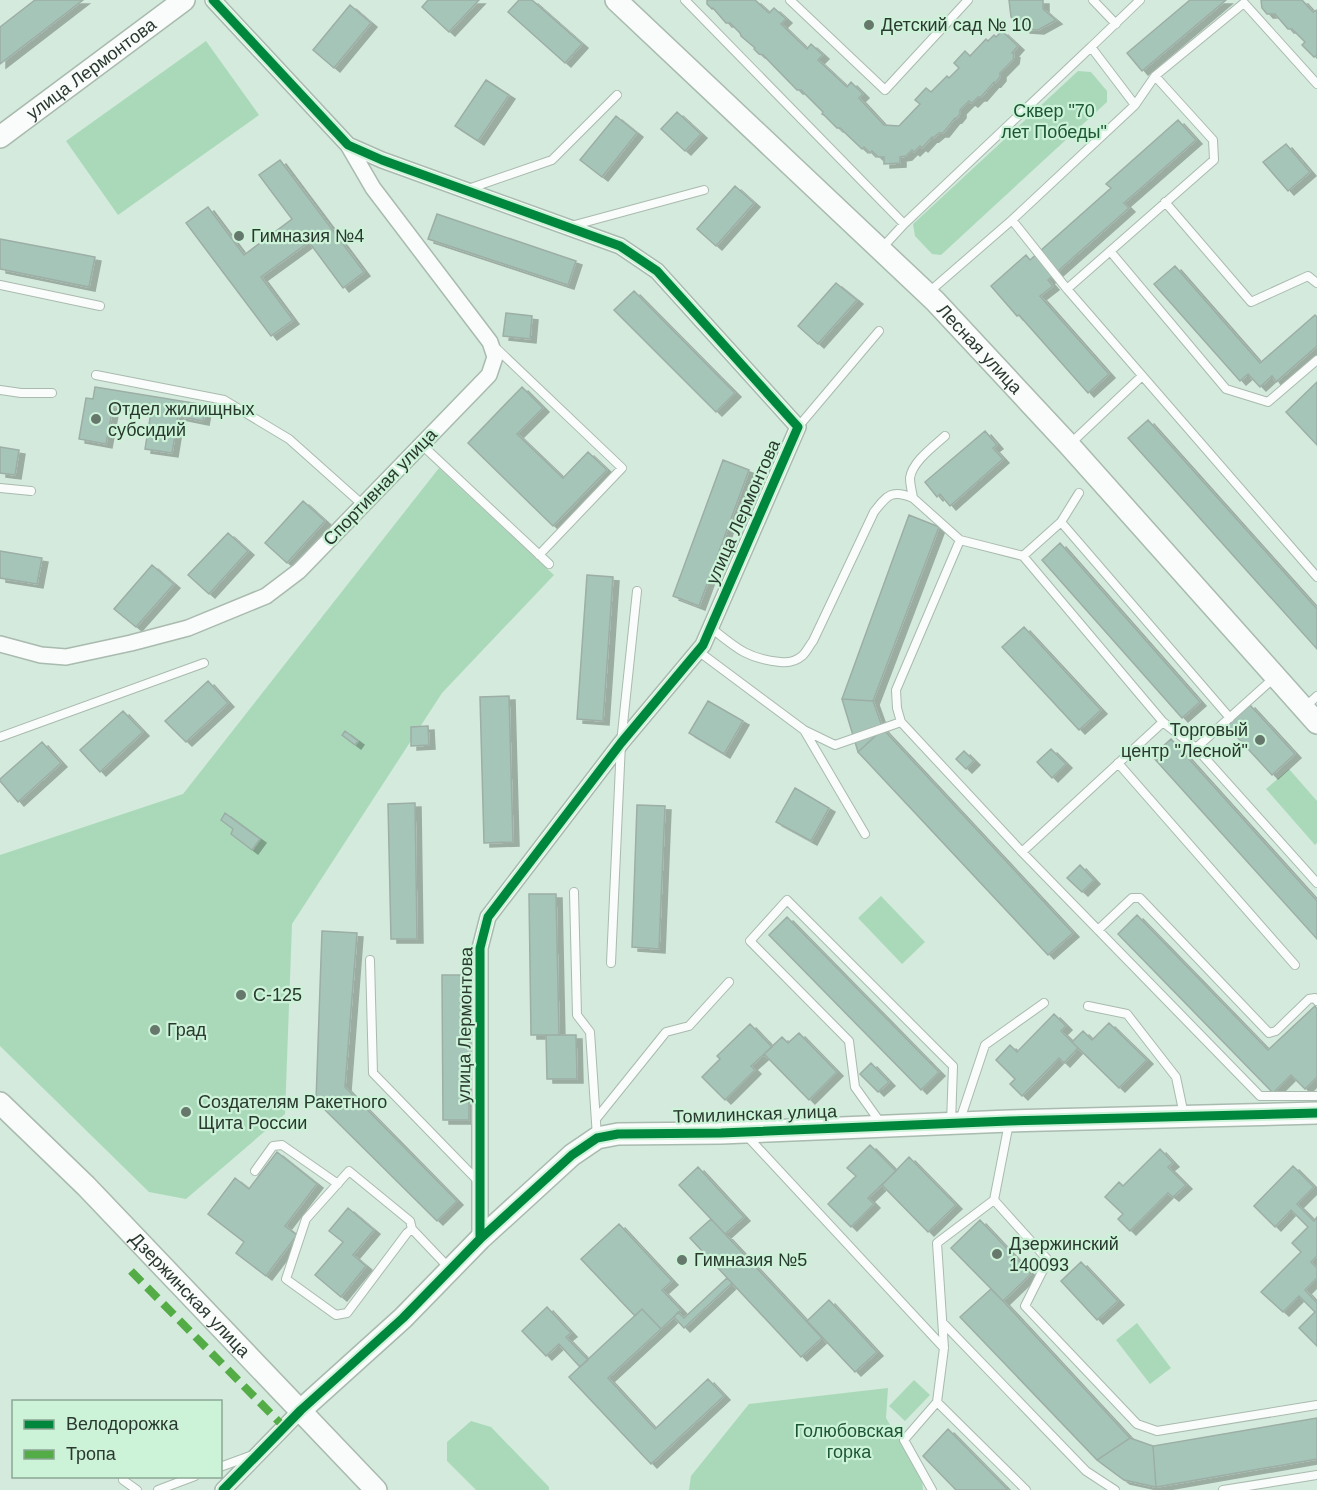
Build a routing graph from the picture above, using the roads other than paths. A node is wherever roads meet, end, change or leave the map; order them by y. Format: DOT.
graph roads {
  1 [pos="184,0"];
  2 [pos="213,0"];
  3 [pos="616,0"];
  4 [pos="685,0"];
  5 [pos="790,0"];
  6 [pos="968,0"];
  7 [pos="1093,0"];
  8 [pos="1140,0"];
  9 [pos="1116,24"];
  10 [pos="1091,46"];
  11 [pos="1155,76"];
  12 [pos="1317,84"];
  13 [pos="616,95"];
  14 [pos="1135,105"];
  15 [pos="0,137"];
  16 [pos="348,145"];
  17 [pos="466,190"];
  18 [pos="704,190"];
  19 [pos="1165,202"];
  20 [pos="1012,220"];
  21 [pos="904,224"];
  22 [pos="567,227"];
  23 [pos="881,249"];
  24 [pos="1110,251"];
  25 [pos="1317,283"];
  26 [pos="0,285"];
  27 [pos="1067,289"];
  28 [pos="928,294"];
  29 [pos="100,306"];
  30 [pos="879,331"];
  31 [pos="490,342"];
  32 [pos="1317,360"];
  33 [pos="96,375"];
  34 [pos="1142,376"];
  35 [pos="0,390"];
  36 [pos="52,393"];
  37 [pos="798,427"];
  38 [pos="945,436"];
  39 [pos="422,445"];
  40 [pos="1069,445"];
  41 [pos="0,489"];
  42 [pos="31,491"];
  43 [pos="1079,493"];
  44 [pos="913,498"];
  45 [pos="363,505"];
  46 [pos="1061,522"];
  47 [pos="960,540"];
  48 [pos="539,555"];
  49 [pos="1023,556"];
  50 [pos="549,564"];
  51 [pos="1317,577"];
  52 [pos="637,591"];
  53 [pos="710,627"];
  54 [pos="0,644"];
  55 [pos="698,651"];
  56 [pos="204,663"];
  57 [pos="1275,677"];
  58 [pos="1312,709"];
  59 [pos="1230,718"];
  60 [pos="901,722"];
  61 [pos="1163,722"];
  62 [pos="804,730"];
  63 [pos="0,737"];
  64 [pos="621,743"];
  65 [pos="1196,748"];
  66 [pos="1118,763"];
  67 [pos="865,834"];
  68 [pos="1022,852"];
  69 [pos="1317,883"];
  70 [pos="574,892"];
  71 [pos="1098,930"];
  72 [pos="370,960"];
  73 [pos="611,963"];
  74 [pos="1295,965"];
  75 [pos="729,982"];
  76 [pos="1317,1001"];
  77 [pos="1044,1003"];
  78 [pos="1088,1006"];
  79 [pos="1317,1096"];
  80 [pos="0,1102"];
  81 [pos="1317,1113"];
  82 [pos="1185,1116"];
  83 [pos="1009,1121"];
  84 [pos="955,1124"];
  85 [pos="883,1126"];
  86 [pos="596,1129"];
  87 [pos="744,1132"];
  88 [pos="255,1171"];
  89 [pos="480,1183"];
  90 [pos="338,1184"];
  91 [pos="994,1200"];
  92 [pos="412,1229"];
  93 [pos="480,1239"];
  94 [pos="451,1270"];
  95 [pos="942,1323"];
  96 [pos="944,1348"];
  97 [pos="937,1402"];
  98 [pos="1317,1405"];
  99 [pos="301,1410"];
  100 [pos="258,1454"];
  101 [pos="222,1466"];
  102 [pos="1317,1475"];
  103 [pos="190,1478"];
  104 [pos="123,1480"];
  105 [pos="137,1490"];
  106 [pos="158,1490"];
  107 [pos="223,1490"];
  108 [pos="376,1490"];
  109 [pos="932,1490"];
  110 [pos="1026,1490"];
  111 [pos="1115,1490"];
  112 [pos="1223,1490"];
  1 -- 15 [label="street, улица Лермонтова"];
  2 -- 16 [label="street, улица Лермонтова"];
  3 -- 23 [label="street, Лесная улица"];
  4 -- 21 [label="lane"];
  5 -- 6 [label="lane"];
  7 -- 9 [label="lane"];
  8 -- 9 [label="lane"];
  9 -- 10 [label="lane"];
  10 -- 14 [label="lane"];
  10 -- 21 [label="lane"];
  11 -- 12 [label="lane"];
  11 -- 14 [label="lane"];
  11 -- 19 [label="lane"];
  13 -- 17 [label="lane"];
  14 -- 20 [label="lane"];
  16 -- 17 [label="street, улица Лермонтова"];
  16 -- 31 [label="street"];
  17 -- 22 [label="street, улица Лермонтова"];
  18 -- 22 [label="lane"];
  19 -- 24 [label="lane"];
  19 -- 25 [label="lane"];
  20 -- 27 [label="lane"];
  20 -- 28 [label="lane"];
  21 -- 23 [label="lane"];
  22 -- 37 [label="street, улица Лермонтова"];
  23 -- 28 [label="street, Лесная улица"];
  24 -- 27 [label="lane"];
  24 -- 32 [label="lane"];
  26 -- 29 [label="lane"];
  27 -- 34 [label="lane"];
  28 -- 40 [label="street, Лесная улица"];
  30 -- 37 [label="lane"];
  31 -- 39 [label="street, Спортивная улица"];
  31 -- 48 [label="lane"];
  33 -- 45 [label="lane"];
  34 -- 40 [label="lane"];
  34 -- 51 [label="lane"];
  35 -- 36 [label="lane"];
  37 -- 53 [label="street, улица Лермонтова"];
  38 -- 44 [label="lane"];
  39 -- 45 [label="street, Спортивная улица"];
  39 -- 48 [label="lane"];
  40 -- 57 [label="street, Лесная улица"];
  41 -- 42 [label="lane"];
  43 -- 46 [label="lane"];
  44 -- 47 [label="lane"];
  44 -- 53 [label="lane"];
  45 -- 54 [label="street, Спортивная улица"];
  46 -- 49 [label="lane"];
  46 -- 59 [label="lane"];
  47 -- 49 [label="lane"];
  47 -- 60 [label="lane"];
  48 -- 50 [label="lane"];
  49 -- 61 [label="lane"];
  52 -- 64 [label="lane"];
  53 -- 55 [label="street, улица Лермонтова"];
  55 -- 62 [label="lane"];
  55 -- 64 [label="street, улица Лермонтова"];
  56 -- 63 [label="lane"];
  57 -- 58 [label="street, Лесная улица"];
  57 -- 59 [label="lane"];
  59 -- 65 [label="lane"];
  60 -- 62 [label="lane"];
  60 -- 68 [label="lane"];
  61 -- 65 [label="lane"];
  61 -- 66 [label="lane"];
  62 -- 67 [label="lane"];
  64 -- 73 [label="lane"];
  64 -- 89 [label="street, улица Лермонтова"];
  65 -- 69 [label="lane"];
  66 -- 68 [label="lane"];
  66 -- 74 [label="lane"];
  68 -- 71 [label="lane"];
  70 -- 86 [label="lane"];
  71 -- 76 [label="lane"];
  71 -- 79 [label="lane"];
  72 -- 89 [label="lane"];
  75 -- 86 [label="lane"];
  77 -- 84 [label="lane"];
  78 -- 82 [label="lane"];
  80 -- 99 [label="street, Дзержинская улица"];
  81 -- 82 [label="street, Томилинская улица"];
  82 -- 83 [label="street, Томилинская улица"];
  83 -- 84 [label="street, Томилинская улица"];
  83 -- 91 [label="lane"];
  84 -- 85 [label="street, Томилинская улица"];
  84 -- 85 [label="lane"];
  85 -- 87 [label="street, Томилинская улица"];
  86 -- 87 [label="street, Томилинская улица"];
  86 -- 93 [label="street, Томилинская улица"];
  87 -- 96 [label="lane"];
  88 -- 90 [label="lane"];
  89 -- 93 [label="street, улица Лермонтова"];
  90 -- 92 [label="lane"];
  90 -- 92 [label="lane"];
  91 -- 95 [label="lane"];
  91 -- 98 [label="lane"];
  92 -- 94 [label="lane"];
  93 -- 94 [label="street, Томилинская улица"];
  94 -- 99 [label="street, Томилинская улица"];
  95 -- 96 [label="lane"];
  95 -- 111 [label="lane"];
  96 -- 97 [label="lane"];
  97 -- 109 [label="lane"];
  97 -- 110 [label="lane"];
  99 -- 100 [label="street"];
  99 -- 108 [label="street, Дзержинская улица"];
  100 -- 101 [label="lane"];
  100 -- 107 [label="street"];
  102 -- 112 [label="lane"];
  103 -- 106 [label="lane"];
  104 -- 105 [label="lane"];
}
